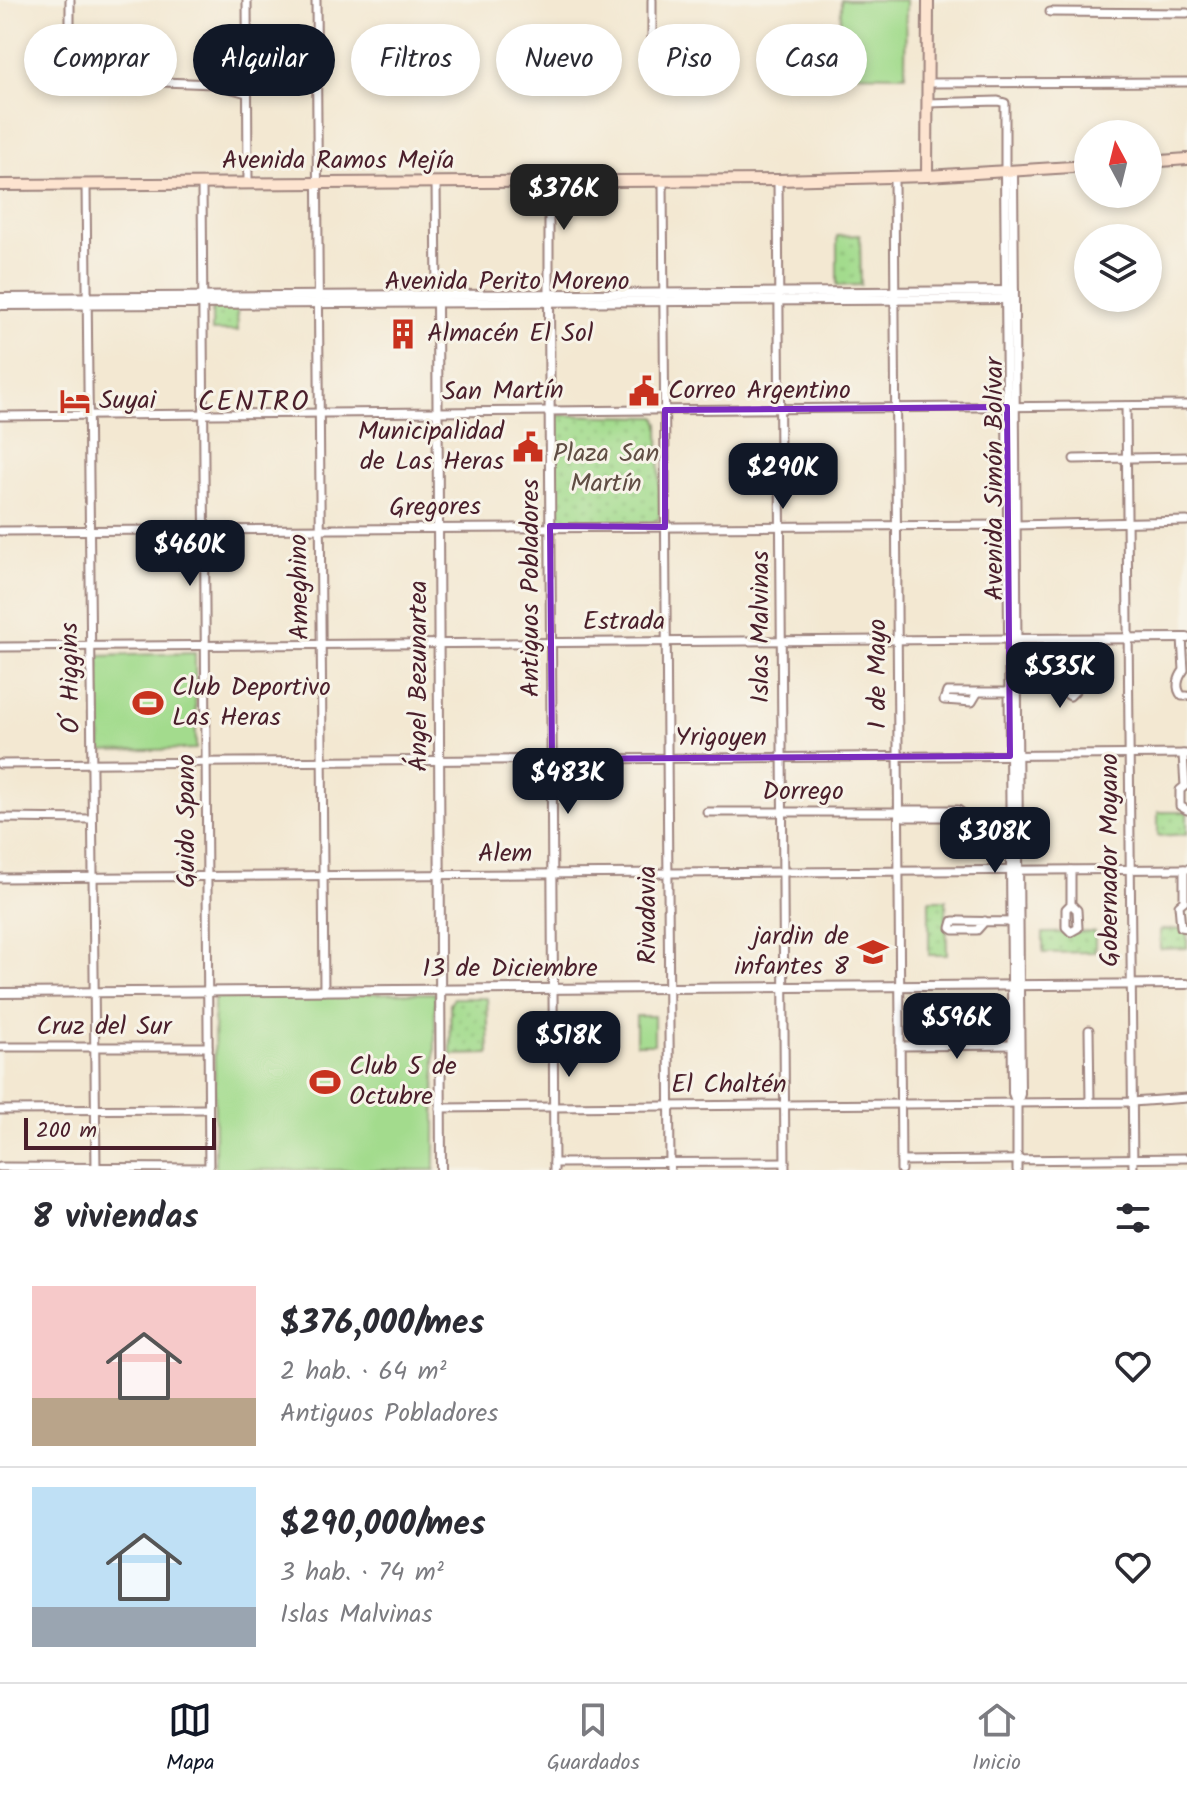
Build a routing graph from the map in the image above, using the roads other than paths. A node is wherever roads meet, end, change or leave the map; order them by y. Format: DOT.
graph roads {
  1 [pos="70,0"];
  2 [pos="247,0"];
  3 [pos="316,0"];
  4 [pos="652,0"];
  5 [pos="928,0"];
  6 [pos="1050,12"];
  7 [pos="1187,13"];
  8 [pos="70,24"];
  9 [pos="247,24"];
  10 [pos="652,24"];
  11 [pos="1187,82"];
  12 [pos="927,83"];
  13 [pos="247,96"];
  14 [pos="927,103"];
  15 [pos="1187,159"];
  16 [pos="1162,161"];
  17 [pos="1074,167"];
  18 [pos="1009,172"];
  19 [pos="927,176"];
  20 [pos="894,178"];
  21 [pos="778,180"];
  22 [pos="549,181"];
  23 [pos="663,181"];
  24 [pos="436,182"];
  25 [pos="317,183"];
  26 [pos="202,184"];
  27 [pos="248,184"];
  28 [pos="0,185"];
  29 [pos="86,185"];
  30 [pos="895,295"];
  31 [pos="1010,295"];
  32 [pos="779,296"];
  33 [pos="664,297"];
  34 [pos="0,298"];
  35 [pos="437,298"];
  36 [pos="549,298"];
  37 [pos="318,299"];
  38 [pos="203,300"];
  39 [pos="87,301"];
  40 [pos="0,305"];
  41 [pos="1187,405"];
  42 [pos="1126,406"];
  43 [pos="1010,407"];
  44 [pos="780,408"];
  45 [pos="896,409"];
  46 [pos="550,410"];
  47 [pos="665,410"];
  48 [pos="437,413"];
  49 [pos="319,414"];
  50 [pos="204,415"];
  51 [pos="0,416"];
  52 [pos="89,416"];
  53 [pos="1187,457"];
  54 [pos="1125,458"];
  55 [pos="1074,459"];
  56 [pos="1187,521"];
  57 [pos="1126,522"];
  58 [pos="1012,525"];
  59 [pos="550,526"];
  60 [pos="781,526"];
  61 [pos="896,526"];
  62 [pos="665,527"];
  63 [pos="438,528"];
  64 [pos="319,529"];
  65 [pos="90,530"];
  66 [pos="205,530"];
  67 [pos="0,531"];
  68 [pos="1184,638"];
  69 [pos="1012,639"];
  70 [pos="1066,639"];
  71 [pos="1128,639"];
  72 [pos="897,640"];
  73 [pos="781,641"];
  74 [pos="666,642"];
  75 [pos="551,643"];
  76 [pos="321,644"];
  77 [pos="438,644"];
  78 [pos="205,645"];
  79 [pos="91,646"];
  80 [pos="0,647"];
  81 [pos="1069,669"];
  82 [pos="1185,672"];
  83 [pos="978,692"];
  84 [pos="1010,692"];
  85 [pos="1187,696"];
  86 [pos="1185,754"];
  87 [pos="1130,755"];
  88 [pos="1014,756"];
  89 [pos="782,757"];
  90 [pos="898,757"];
  91 [pos="667,758"];
  92 [pos="552,759"];
  93 [pos="439,760"];
  94 [pos="321,761"];
  95 [pos="206,762"];
  96 [pos="92,763"];
  97 [pos="0,764"];
  98 [pos="1186,787"];
  99 [pos="1187,810"];
  100 [pos="707,812"];
  101 [pos="782,812"];
  102 [pos="899,812"];
  103 [pos="0,818"];
  104 [pos="92,819"];
  105 [pos="1186,869"];
  106 [pos="1071,870"];
  107 [pos="1130,870"];
  108 [pos="1015,871"];
  109 [pos="783,872"];
  110 [pos="899,872"];
  111 [pos="668,873"];
  112 [pos="553,874"];
  113 [pos="439,875"];
  114 [pos="322,876"];
  115 [pos="93,877"];
  116 [pos="207,877"];
  117 [pos="0,878"];
  118 [pos="1186,901"];
  119 [pos="1071,904"];
  120 [pos="985,921"];
  121 [pos="1012,922"];
  122 [pos="1187,928"];
  123 [pos="1131,984"];
  124 [pos="1187,984"];
  125 [pos="1016,985"];
  126 [pos="900,986"];
  127 [pos="783,987"];
  128 [pos="668,988"];
  129 [pos="553,989"];
  130 [pos="440,990"];
  131 [pos="324,991"];
  132 [pos="94,992"];
  133 [pos="208,992"];
  134 [pos="0,993"];
  135 [pos="1089,1030"];
  136 [pos="1013,1045"];
  137 [pos="900,1046"];
  138 [pos="0,1047"];
  139 [pos="95,1047"];
  140 [pos="208,1047"];
  141 [pos="1187,1098"];
  142 [pos="1090,1102"];
  143 [pos="1132,1102"];
  144 [pos="1017,1103"];
  145 [pos="901,1104"];
  146 [pos="784,1105"];
  147 [pos="669,1106"];
  148 [pos="554,1107"];
  149 [pos="440,1108"];
  150 [pos="95,1109"];
  151 [pos="208,1109"];
  152 [pos="0,1110"];
  153 [pos="1187,1158"];
  154 [pos="1132,1159"];
  155 [pos="1017,1160"];
  156 [pos="554,1166"];
  157 [pos="670,1166"];
  158 [pos="785,1166"];
  159 [pos="901,1166"];
  160 [pos="0,1167"];
  161 [pos="96,1169"];
  162 [pos="209,1169"];
  163 [pos="441,1170"];
  164 [pos="1017,1170"];
  165 [pos="1133,1170"];
  1 -- 8 [label="street"];
  2 -- 9 [label="street"];
  3 -- 25 [label="street, Ameghino"];
  4 -- 10 [label="street"];
  5 -- 12 [label="main road"];
  6 -- 7 [label="street"];
  11 -- 12 [label="street"];
  12 -- 14 [label="main road"];
  13 -- 27 [label="street"];
  14 -- 18 [label="street"];
  14 -- 19 [label="main road"];
  15 -- 16 [label="main road"];
  17 -- 18 [label="main road, Avenida Ramos Mejía"];
  18 -- 19 [label="main road, Avenida Ramos Mejía"];
  18 -- 31 [label="street, Avenida Simón Bolívar"];
  19 -- 20 [label="main road, Avenida Ramos Mejía"];
  20 -- 21 [label="main road, Avenida Ramos Mejía"];
  20 -- 30 [label="street, 1 de Mayo"];
  21 -- 23 [label="main road, Avenida Ramos Mejía"];
  21 -- 32 [label="street, Islas Malvinas"];
  22 -- 23 [label="main road, Avenida Ramos Mejía"];
  22 -- 24 [label="main road, Avenida Ramos Mejía"];
  22 -- 36 [label="street"];
  23 -- 33 [label="street, Rivadavia"];
  24 -- 25 [label="main road, Avenida Ramos Mejía"];
  24 -- 35 [label="street, Ángel Bezunartea"];
  25 -- 27 [label="main road, Avenida Ramos Mejía"];
  25 -- 37 [label="street, Ameghino"];
  26 -- 27 [label="main road, Avenida Ramos Mejía"];
  26 -- 29 [label="main road, Avenida Ramos Mejía"];
  26 -- 38 [label="street, Guido Spano"];
  28 -- 29 [label="main road, Avenida Ramos Mejía"];
  29 -- 39 [label="street, O´ Higgins"];
  30 -- 31 [label="street, Avenida Perito Moreno"];
  30 -- 32 [label="street, Avenida Perito Moreno"];
  30 -- 45 [label="street, 1 de Mayo"];
  31 -- 43 [label="street, Avenida Simón Bolívar"];
  32 -- 33 [label="street, Avenida Perito Moreno"];
  32 -- 44 [label="street, Islas Malvinas"];
  33 -- 36 [label="street, Avenida Perito Moreno"];
  33 -- 47 [label="street, Rivadavia"];
  34 -- 39 [label="street, Avenida Perito Moreno"];
  35 -- 36 [label="street, Avenida Perito Moreno"];
  35 -- 37 [label="street, Avenida Perito Moreno"];
  35 -- 48 [label="street, Ángel Bezunartea"];
  36 -- 46 [label="street, Antiguos Pobladores"];
  37 -- 38 [label="street, Avenida Perito Moreno"];
  37 -- 49 [label="street, Ameghino"];
  38 -- 39 [label="street, Avenida Perito Moreno"];
  38 -- 50 [label="street, Guido Spano"];
  39 -- 40 [label="street, Avenida Perito Moreno"];
  39 -- 52 [label="street, O´ Higgins"];
  41 -- 42 [label="street, San Martín"];
  42 -- 43 [label="street, San Martín"];
  42 -- 54 [label="street, Gobernador Moyano"];
  43 -- 45 [label="street, San Martín"];
  43 -- 58 [label="street, Avenida Simón Bolívar"];
  44 -- 45 [label="street, San Martín"];
  44 -- 47 [label="street, San Martín"];
  44 -- 60 [label="street, Islas Malvinas"];
  45 -- 61 [label="street, 1 de Mayo"];
  46 -- 47 [label="street, San Martín"];
  46 -- 48 [label="street, San Martín"];
  46 -- 59 [label="street, Antiguos Pobladores"];
  47 -- 62 [label="street, Rivadavia"];
  48 -- 49 [label="street, San Martín"];
  48 -- 63 [label="street, Ángel Bezunartea"];
  49 -- 50 [label="street, San Martín"];
  49 -- 64 [label="street, Ameghino"];
  50 -- 52 [label="street, San Martín"];
  50 -- 66 [label="street, Guido Spano"];
  51 -- 52 [label="street, San Martín"];
  52 -- 65 [label="street, O´ Higgins"];
  53 -- 54 [label="street"];
  54 -- 55 [label="street"];
  54 -- 57 [label="street, Gobernador Moyano"];
  56 -- 57 [label="street, Gregores"];
  57 -- 58 [label="street, Gregores"];
  57 -- 71 [label="street, Gobernador Moyano"];
  58 -- 61 [label="street, Gregores"];
  58 -- 69 [label="street, Avenida Simón Bolívar"];
  59 -- 62 [label="street, Gregores"];
  59 -- 63 [label="street, Gregores"];
  59 -- 75 [label="street, Antiguos Pobladores"];
  60 -- 61 [label="street, Gregores"];
  60 -- 62 [label="street, Gregores"];
  60 -- 73 [label="street, Islas Malvinas"];
  61 -- 72 [label="street, 1 de Mayo"];
  62 -- 74 [label="street, Rivadavia"];
  63 -- 64 [label="street, Gregores"];
  63 -- 77 [label="street, Ángel Bezunartea"];
  64 -- 66 [label="street, Gregores"];
  64 -- 76 [label="street, Ameghino"];
  65 -- 66 [label="street, Gregores"];
  65 -- 67 [label="street, Gregores"];
  65 -- 79 [label="street, O´ Higgins"];
  66 -- 78 [label="street, Guido Spano"];
  68 -- 71 [label="street"];
  68 -- 82 [label="street"];
  69 -- 70 [label="street"];
  69 -- 72 [label="street, Estrada"];
  69 -- 84 [label="street, Avenida Simón Bolívar"];
  69 -- 88 [label="street, Avenida Simón Bolívar"];
  70 -- 71 [label="street"];
  70 -- 81 [label="street"];
  71 -- 87 [label="street, Gobernador Moyano"];
  72 -- 73 [label="street, Estrada"];
  72 -- 90 [label="street, 1 de Mayo"];
  73 -- 74 [label="street, Estrada"];
  73 -- 89 [label="street, Islas Malvinas"];
  74 -- 75 [label="street, Estrada"];
  74 -- 91 [label="street, Rivadavia"];
  75 -- 77 [label="street, Estrada"];
  75 -- 92 [label="street, Antiguos Pobladores"];
  76 -- 77 [label="street, Estrada"];
  76 -- 78 [label="street, Estrada"];
  76 -- 94 [label="street, Ameghino"];
  77 -- 93 [label="street, Ángel Bezunartea"];
  78 -- 79 [label="street, Estrada"];
  78 -- 95 [label="street, Guido Spano"];
  79 -- 80 [label="street, Estrada"];
  79 -- 96 [label="street, O´ Higgins"];
  82 -- 85 [label="street"];
  83 -- 84 [label="street"];
  84 -- 88 [label="street, Avenida Simón Bolívar"];
  86 -- 87 [label="street, Yrigoyen"];
  86 -- 98 [label="street"];
  87 -- 88 [label="street, Yrigoyen"];
  87 -- 107 [label="street, Gobernador Moyano"];
  88 -- 90 [label="street, Yrigoyen"];
  88 -- 108 [label="street, Avenida Simón Bolívar"];
  89 -- 90 [label="street, Yrigoyen"];
  89 -- 91 [label="street, Yrigoyen"];
  89 -- 101 [label="street, Islas Malvinas"];
  90 -- 102 [label="street, 1 de Mayo"];
  91 -- 92 [label="street, Yrigoyen"];
  91 -- 111 [label="street, Rivadavia"];
  92 -- 93 [label="street, Yrigoyen"];
  92 -- 112 [label="street, Antiguos Pobladores"];
  93 -- 94 [label="street, Yrigoyen"];
  93 -- 113 [label="street, Ángel Bezunartea"];
  94 -- 95 [label="street, Yrigoyen"];
  94 -- 114 [label="street, Ameghino"];
  95 -- 96 [label="street, Yrigoyen"];
  95 -- 116 [label="street, Guido Spano"];
  96 -- 97 [label="street, Yrigoyen"];
  96 -- 104 [label="street, O´ Higgins"];
  98 -- 99 [label="street"];
  100 -- 101 [label="street, Dorrego"];
  101 -- 102 [label="street, Dorrego"];
  101 -- 109 [label="street, Islas Malvinas"];
  102 -- 102 [label="street, Dorrego"];
  102 -- 110 [label="street, 1 de Mayo"];
  103 -- 104 [label="street"];
  104 -- 115 [label="street, O´ Higgins"];
  105 -- 107 [label="street, Alem"];
  105 -- 118 [label="street"];
  106 -- 107 [label="street, Alem"];
  106 -- 108 [label="street, Alem"];
  106 -- 119 [label="street"];
  107 -- 123 [label="street, Gobernador Moyano"];
  108 -- 110 [label="street, Alem"];
  108 -- 121 [label="street, Avenida Simón Bolívar"];
  108 -- 125 [label="street, Avenida Simón Bolívar"];
  109 -- 110 [label="street, Alem"];
  109 -- 111 [label="street, Alem"];
  109 -- 127 [label="street, Islas Malvinas"];
  110 -- 126 [label="street, 1 de Mayo"];
  111 -- 112 [label="street, Alem"];
  111 -- 128 [label="street, Rivadavia"];
  112 -- 113 [label="street, Alem"];
  112 -- 129 [label="street, Antiguos Pobladores"];
  113 -- 114 [label="street, Alem"];
  113 -- 130 [label="street, Ángel Bezunartea"];
  114 -- 116 [label="street, Alem"];
  114 -- 131 [label="street, Ameghino"];
  115 -- 116 [label="street, Alem"];
  115 -- 117 [label="street, Alem"];
  115 -- 132 [label="street, O´ Higgins"];
  116 -- 133 [label="street, Guido Spano"];
  118 -- 122 [label="street"];
  120 -- 121 [label="street"];
  121 -- 125 [label="street, Avenida Simón Bolívar"];
  123 -- 124 [label="street, 13 de Diciembre"];
  123 -- 125 [label="street, 13 de Diciembre"];
  123 -- 143 [label="street, Gobernador Moyano"];
  125 -- 126 [label="street, 13 de Diciembre"];
  125 -- 136 [label="street, Avenida Simón Bolívar"];
  125 -- 144 [label="street, Avenida Simón Bolívar"];
  126 -- 127 [label="street, 13 de Diciembre"];
  126 -- 137 [label="street, 1 de Mayo"];
  127 -- 128 [label="street, 13 de Diciembre"];
  127 -- 146 [label="street, Islas Malvinas"];
  128 -- 129 [label="street, 13 de Diciembre"];
  128 -- 147 [label="street, Rivadavia"];
  129 -- 130 [label="street, 13 de Diciembre"];
  129 -- 148 [label="street, Antiguos Pobladores"];
  130 -- 131 [label="street, 13 de Diciembre"];
  130 -- 149 [label="street, Ángel Bezunartea"];
  131 -- 133 [label="street, 13 de Diciembre"];
  132 -- 133 [label="street, 13 de Diciembre"];
  132 -- 134 [label="street, 13 de Diciembre"];
  132 -- 139 [label="street, O´ Higgins"];
  133 -- 140 [label="street, Guido Spano"];
  135 -- 142 [label="street"];
  136 -- 137 [label="street"];
  136 -- 144 [label="street, Avenida Simón Bolívar"];
  137 -- 145 [label="street, 1 de Mayo"];
  138 -- 139 [label="street, Cruz del Sur"];
  139 -- 140 [label="street, Cruz del Sur"];
  139 -- 150 [label="street, O´ Higgins"];
  140 -- 151 [label="street, Guido Spano"];
  141 -- 143 [label="street, El Chaltén"];
  142 -- 143 [label="street, El Chaltén"];
  142 -- 144 [label="street, El Chaltén"];
  143 -- 154 [label="street, Gobernador Moyano"];
  144 -- 145 [label="street, El Chaltén"];
  144 -- 155 [label="street"];
  145 -- 146 [label="street, El Chaltén"];
  145 -- 159 [label="street, 1 de Mayo"];
  146 -- 147 [label="street, El Chaltén"];
  146 -- 158 [label="street, Islas Malvinas"];
  147 -- 148 [label="street, El Chaltén"];
  147 -- 157 [label="street, Rivadavia"];
  148 -- 149 [label="street, El Chaltén"];
  148 -- 156 [label="street, Antiguos Pobladores"];
  149 -- 163 [label="street, Ángel Bezunartea"];
  150 -- 151 [label="street"];
  150 -- 152 [label="street"];
  150 -- 161 [label="street, O´ Higgins"];
  151 -- 162 [label="street, Guido Spano"];
  153 -- 154 [label="street"];
  154 -- 155 [label="street"];
  154 -- 165 [label="street, Gobernador Moyano"];
  155 -- 159 [label="street"];
  155 -- 164 [label="street"];
  156 -- 157 [label="street"];
  157 -- 158 [label="street"];
  160 -- 161 [label="street"];
  161 -- 162 [label="street"];
}
